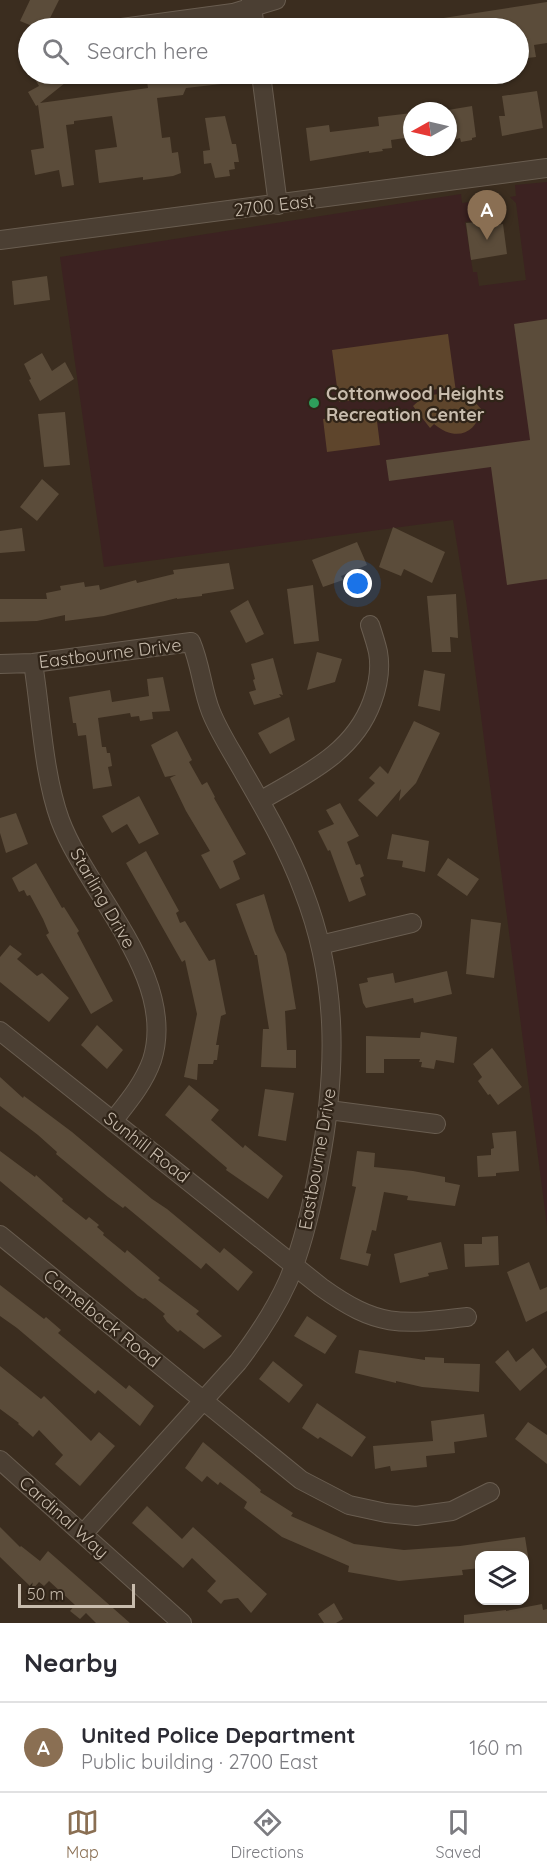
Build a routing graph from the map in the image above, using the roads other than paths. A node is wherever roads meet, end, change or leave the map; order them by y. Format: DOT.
graph roads {
  1 [pos="276,0"];
  2 [pos="251,3"];
  3 [pos="191,18"];
  4 [pos="253,18"];
  5 [pos="262,84"];
  6 [pos="547,168"];
  7 [pos="278,205"];
  8 [pos="0,240"];
  9 [pos="370,625"];
  10 [pos="33,663"];
  11 [pos="0,664"];
  12 [pos="260,801"];
  13 [pos="412,923"];
  14 [pos="320,945"];
  15 [pos="0,1031"];
  16 [pos="329,1110"];
  17 [pos="113,1121"];
  18 [pos="436,1124"];
  19 [pos="0,1235"];
  20 [pos="293,1264"];
  21 [pos="467,1317"];
  22 [pos="204,1401"];
  23 [pos="0,1460"];
  24 [pos="490,1492"];
  25 [pos="83,1534"];
  26 [pos="182,1623"];
  1 -- 2 [label="street"];
  2 -- 3 [label="street"];
  2 -- 4 [label="street"];
  5 -- 7 [label="street"];
  6 -- 7 [label="street, 2700 East"];
  7 -- 8 [label="street, 2700 East"];
  9 -- 12 [label="street"];
  10 -- 11 [label="street, Eastbourne Drive"];
  10 -- 12 [label="street, Eastbourne Drive"];
  10 -- 17 [label="street, Starling Drive"];
  12 -- 14 [label="street, Eastbourne Drive"];
  13 -- 14 [label="street"];
  14 -- 16 [label="street, Eastbourne Drive"];
  15 -- 17 [label="street, Sunhill Road"];
  16 -- 18 [label="street"];
  16 -- 20 [label="street, Eastbourne Drive"];
  17 -- 20 [label="street, Sunhill Road"];
  19 -- 22 [label="street, Camelback Road"];
  20 -- 21 [label="street, Sunhill Road"];
  20 -- 22 [label="street, Eastbourne Drive"];
  22 -- 24 [label="street, Camelback Road"];
  22 -- 25 [label="street, Eastbourne Drive"];
  23 -- 25 [label="street, Cardinal Way"];
  25 -- 26 [label="street, Cardinal Way"];
}
